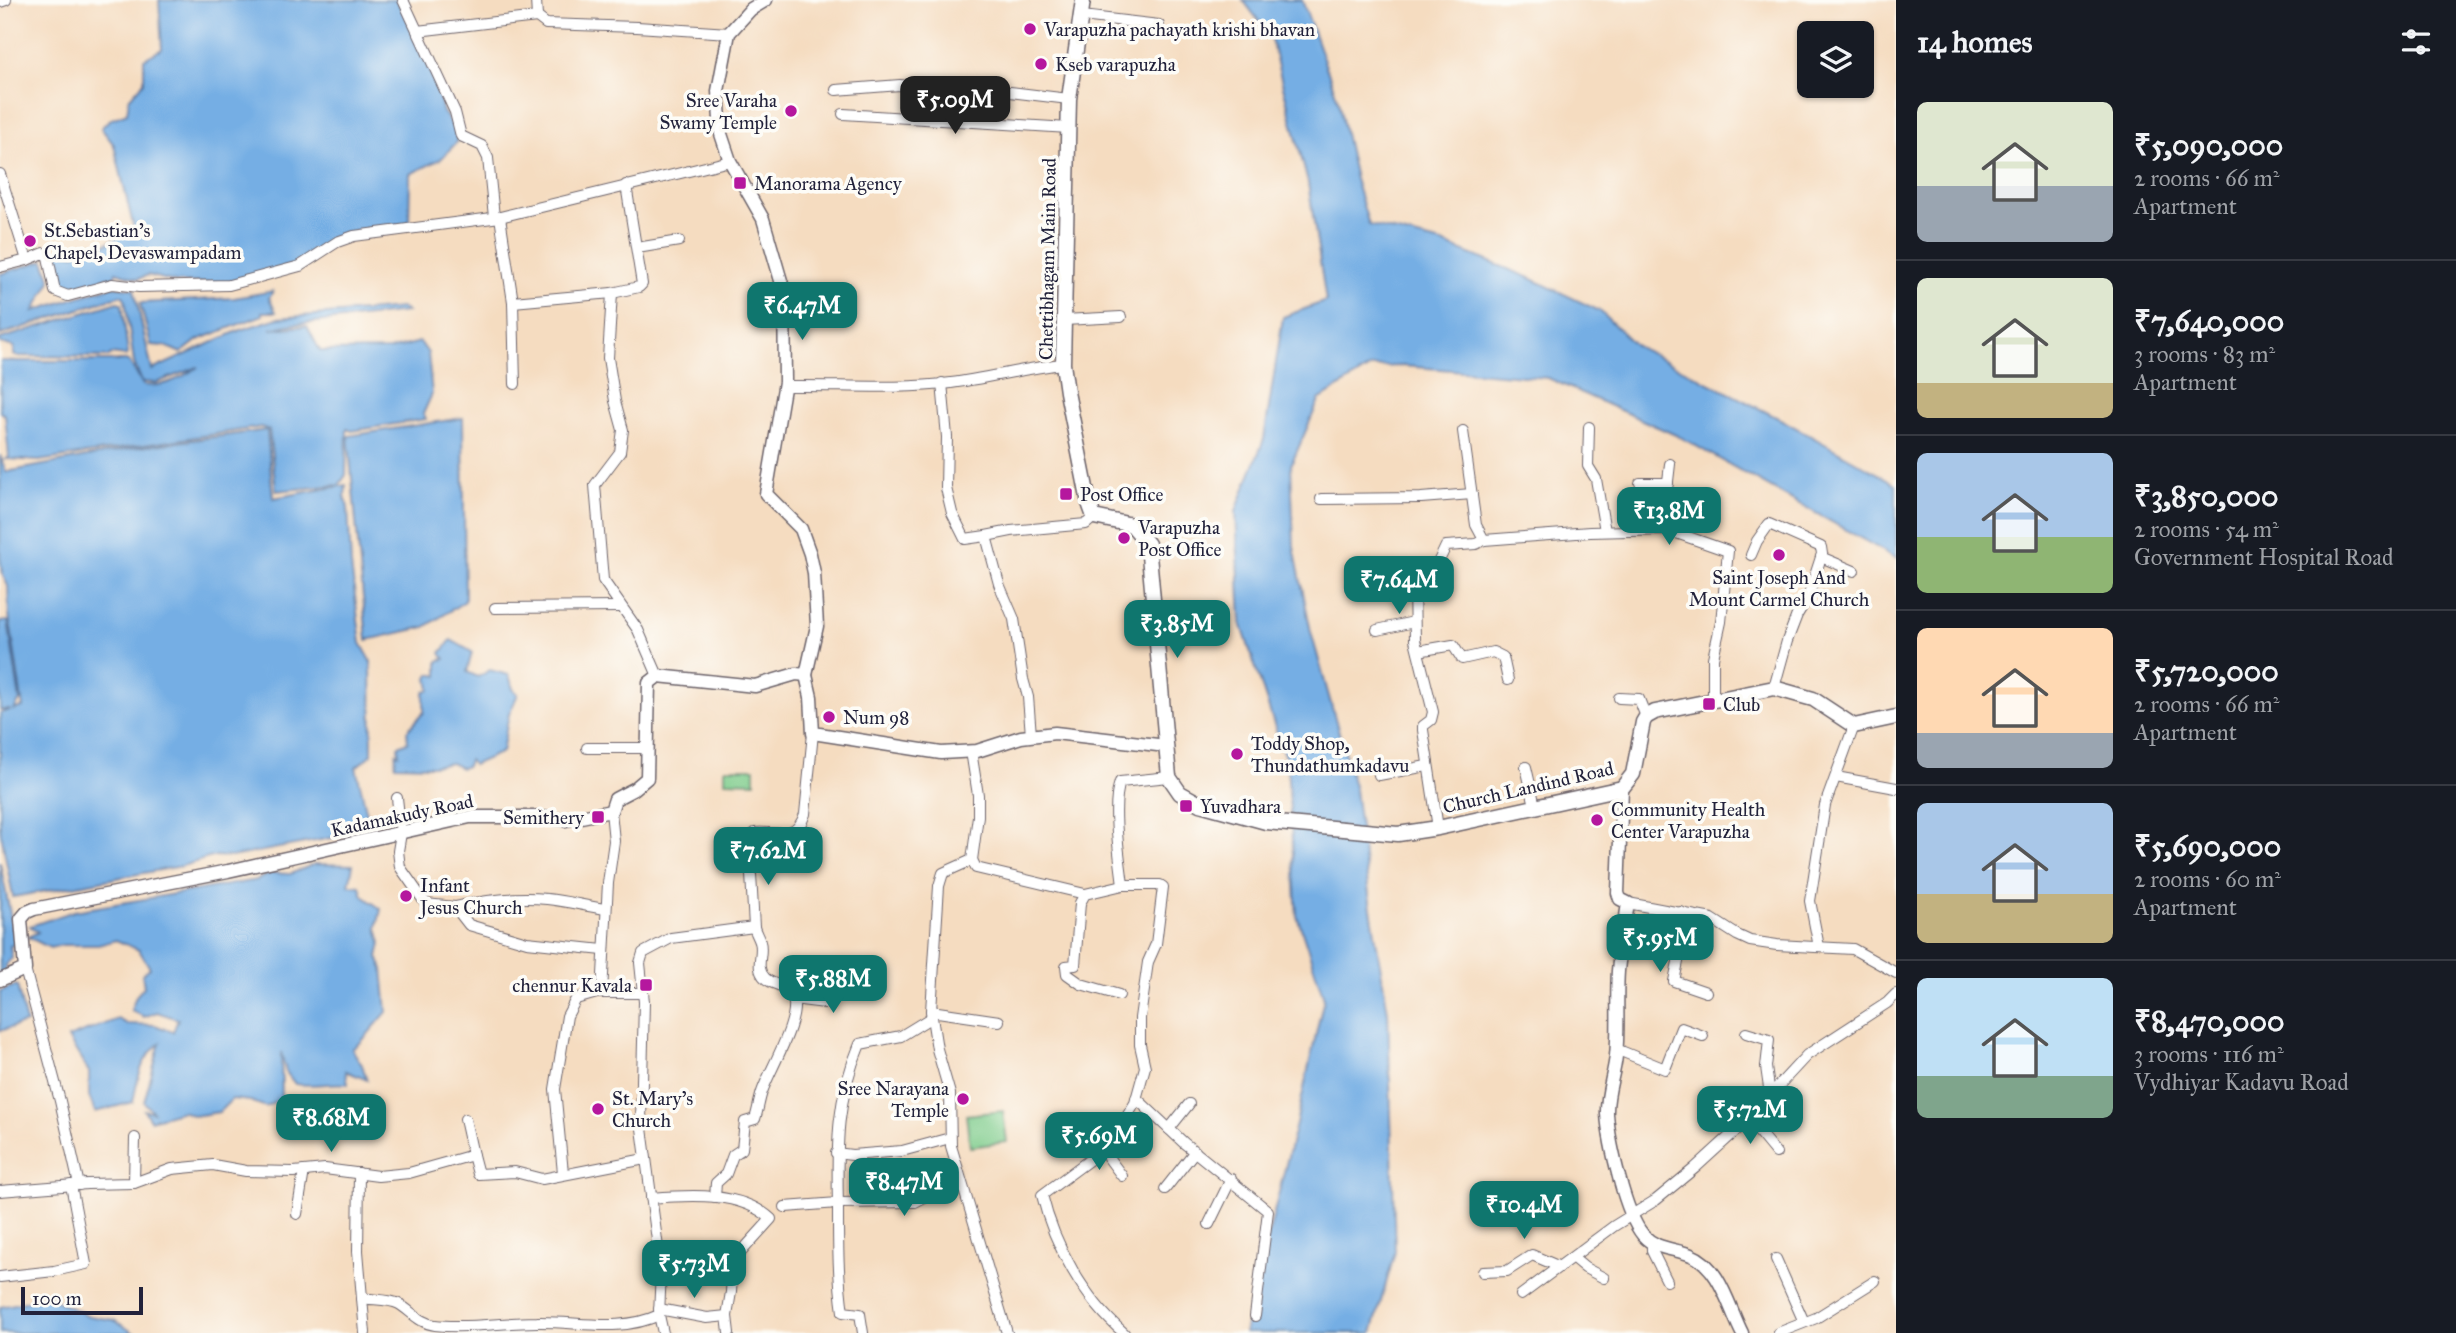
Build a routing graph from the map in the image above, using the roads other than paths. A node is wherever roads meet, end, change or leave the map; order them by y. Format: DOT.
graph roads {
  1 [pos="6,0"];
  2 [pos="402,0"];
  3 [pos="536,0"];
  4 [pos="766,0"];
  5 [pos="1083,0"];
  6 [pos="0,2"];
  7 [pos="1082,16"];
  8 [pos="537,17"];
  9 [pos="1159,25"];
  10 [pos="417,32"];
  11 [pos="729,33"];
  12 [pos="836,90"];
  13 [pos="1069,99"];
  14 [pos="843,114"];
  15 [pos="1069,128"];
  16 [pos="730,161"];
  17 [pos="0,174"];
  18 [pos="626,185"];
  19 [pos="497,217"];
  20 [pos="679,241"];
  21 [pos="637,248"];
  22 [pos="27,260"];
  23 [pos="0,267"];
  24 [pos="612,293"];
  25 [pos="513,302"];
  26 [pos="1121,317"];
  27 [pos="1064,320"];
  28 [pos="1063,364"];
  29 [pos="942,383"];
  30 [pos="515,384"];
  31 [pos="784,386"];
  32 [pos="1589,427"];
  33 [pos="1464,430"];
  34 [pos="1670,464"];
  35 [pos="1640,483"];
  36 [pos="1668,483"];
  37 [pos="1472,494"];
  38 [pos="1321,499"];
  39 [pos="1094,517"];
  40 [pos="1668,530"];
  41 [pos="1605,531"];
  42 [pos="986,536"];
  43 [pos="1484,540"];
  44 [pos="1751,555"];
  45 [pos="1821,557"];
  46 [pos="1854,571"];
  47 [pos="620,607"];
  48 [pos="495,608"];
  49 [pos="1414,622"];
  50 [pos="1377,630"];
  51 [pos="1418,651"];
  52 [pos="806,675"];
  53 [pos="658,676"];
  54 [pos="1508,680"];
  55 [pos="1774,688"];
  56 [pos="1619,698"];
  57 [pos="1713,700"];
  58 [pos="1646,717"];
  59 [pos="1896,717"];
  60 [pos="1854,726"];
  61 [pos="813,733"];
  62 [pos="1031,736"];
  63 [pos="1166,746"];
  64 [pos="587,748"];
  65 [pos="648,748"];
  66 [pos="971,751"];
  67 [pos="1427,766"];
  68 [pos="1526,767"];
  69 [pos="1379,775"];
  70 [pos="1170,777"];
  71 [pos="1836,777"];
  72 [pos="1622,788"];
  73 [pos="1896,788"];
  74 [pos="397,798"];
  75 [pos="1535,806"];
  76 [pos="611,811"];
  77 [pos="1438,828"];
  78 [pos="401,833"];
  79 [pos="972,860"];
  80 [pos="1123,885"];
  81 [pos="1084,894"];
  82 [pos="1628,903"];
  83 [pos="455,907"];
  84 [pos="606,909"];
  85 [pos="1681,912"];
  86 [pos="754,927"];
  87 [pos="1819,947"];
  88 [pos="603,950"];
  89 [pos="25,969"];
  90 [pos="1896,974"];
  91 [pos="0,980"];
  92 [pos="865,982"];
  93 [pos="1706,992"];
  94 [pos="602,993"];
  95 [pos="643,993"];
  96 [pos="1896,994"];
  97 [pos="1119,995"];
  98 [pos="793,999"];
  99 [pos="931,1014"];
  100 [pos="999,1021"];
  101 [pos="1746,1033"];
  102 [pos="1703,1036"];
  103 [pos="1616,1049"];
  104 [pos="1770,1095"];
  105 [pos="1136,1098"];
  106 [pos="1189,1104"];
  107 [pos="466,1119"];
  108 [pos="1748,1119"];
  109 [pos="1169,1129"];
  110 [pos="135,1138"];
  111 [pos="950,1138"];
  112 [pos="1102,1149"];
  113 [pos="1195,1151"];
  114 [pos="836,1153"];
  115 [pos="1776,1153"];
  116 [pos="472,1155"];
  117 [pos="645,1159"];
  118 [pos="304,1171"];
  119 [pos="359,1173"];
  120 [pos="563,1173"];
  121 [pos="1122,1176"];
  122 [pos="1231,1179"];
  123 [pos="134,1183"];
  124 [pos="75,1185"];
  125 [pos="962,1186"];
  126 [pos="1165,1189"];
  127 [pos="0,1191"];
  128 [pos="715,1197"];
  129 [pos="651,1198"];
  130 [pos="838,1203"];
  131 [pos="785,1207"];
  132 [pos="297,1214"];
  133 [pos="1632,1215"];
  134 [pos="1209,1224"];
  135 [pos="1652,1244"];
  136 [pos="1573,1258"];
  137 [pos="1776,1259"];
  138 [pos="1560,1267"];
  139 [pos="1483,1272"];
  140 [pos="0,1277"];
  141 [pos="1604,1278"];
  142 [pos="1667,1281"];
  143 [pos="1875,1281"];
  144 [pos="1521,1295"];
  145 [pos="362,1298"];
  146 [pos="659,1312"];
  147 [pos="1255,1316"];
  148 [pos="727,1317"];
  149 [pos="1804,1322"];
  150 [pos="511,1328"];
  151 [pos="472,1329"];
  152 [pos="365,1333"];
  153 [pos="663,1333"];
  154 [pos="729,1333"];
  155 [pos="863,1333"];
  156 [pos="1007,1333"];
  157 [pos="1124,1333"];
  158 [pos="1742,1333"];
  159 [pos="1778,1333"];
  1 -- 6 [label="street"];
  2 -- 10 [label="street"];
  3 -- 8 [label="street"];
  4 -- 11 [label="street"];
  5 -- 7 [label="main road, Chettibhagam Main Road"];
  7 -- 9 [label="street"];
  7 -- 13 [label="main road, Chettibhagam Main Road"];
  8 -- 10 [label="street"];
  8 -- 11 [label="street"];
  10 -- 19 [label="street"];
  11 -- 16 [label="street"];
  12 -- 13 [label="street"];
  13 -- 15 [label="main road, Chettibhagam Main Road"];
  14 -- 15 [label="street"];
  15 -- 27 [label="main road, Chettibhagam Main Road"];
  16 -- 18 [label="street"];
  16 -- 31 [label="street"];
  17 -- 22 [label="street"];
  18 -- 19 [label="street"];
  18 -- 21 [label="street"];
  19 -- 22 [label="street"];
  19 -- 25 [label="street"];
  20 -- 21 [label="street"];
  21 -- 24 [label="street"];
  22 -- 23 [label="street"];
  24 -- 25 [label="street"];
  24 -- 47 [label="street"];
  25 -- 30 [label="street"];
  26 -- 27 [label="street"];
  27 -- 28 [label="main road, Chettibhagam Main Road"];
  28 -- 29 [label="street"];
  28 -- 39 [label="main road, Chettibhagam Main Road"];
  29 -- 31 [label="street"];
  29 -- 42 [label="street"];
  31 -- 52 [label="street"];
  32 -- 41 [label="street"];
  33 -- 37 [label="street"];
  34 -- 36 [label="street"];
  35 -- 36 [label="street"];
  36 -- 40 [label="street"];
  37 -- 38 [label="street"];
  37 -- 43 [label="street"];
  39 -- 42 [label="street"];
  39 -- 63 [label="main road"];
  40 -- 41 [label="street"];
  40 -- 57 [label="street"];
  41 -- 43 [label="street"];
  42 -- 62 [label="street"];
  43 -- 49 [label="street"];
  44 -- 45 [label="street"];
  45 -- 46 [label="street"];
  45 -- 55 [label="street"];
  47 -- 48 [label="street"];
  47 -- 53 [label="street"];
  49 -- 50 [label="street"];
  49 -- 51 [label="street"];
  51 -- 54 [label="street"];
  51 -- 67 [label="street"];
  52 -- 53 [label="street"];
  52 -- 61 [label="street"];
  53 -- 65 [label="street"];
  55 -- 57 [label="main road"];
  55 -- 60 [label="main road"];
  56 -- 58 [label="street"];
  57 -- 58 [label="main road"];
  58 -- 72 [label="main road, Church Landind Road"];
  59 -- 60 [label="main road"];
  60 -- 71 [label="street"];
  61 -- 66 [label="street"];
  61 -- 86 [label="street"];
  62 -- 63 [label="street"];
  62 -- 66 [label="street"];
  63 -- 70 [label="main road"];
  64 -- 65 [label="street"];
  65 -- 76 [label="street"];
  66 -- 79 [label="street"];
  67 -- 69 [label="street"];
  67 -- 77 [label="street"];
  68 -- 75 [label="street"];
  70 -- 77 [label="main road, Church Landind Road"];
  70 -- 80 [label="street"];
  71 -- 73 [label="street"];
  71 -- 87 [label="street"];
  72 -- 75 [label="main road, Church Landind Road"];
  72 -- 82 [label="street"];
  74 -- 78 [label="street"];
  75 -- 77 [label="main road, Church Landind Road"];
  76 -- 78 [label="street, Kadamakudy Road"];
  76 -- 84 [label="street"];
  78 -- 83 [label="street"];
  78 -- 89 [label="street, Kadamakudy Road"];
  79 -- 81 [label="street"];
  79 -- 99 [label="street"];
  80 -- 81 [label="street"];
  80 -- 105 [label="street"];
  81 -- 97 [label="street"];
  82 -- 85 [label="street"];
  82 -- 103 [label="street"];
  83 -- 84 [label="street"];
  83 -- 88 [label="street"];
  84 -- 88 [label="street"];
  85 -- 87 [label="street"];
  85 -- 93 [label="street"];
  86 -- 95 [label="street"];
  86 -- 98 [label="street"];
  87 -- 90 [label="street"];
  88 -- 94 [label="street"];
  89 -- 91 [label="street"];
  89 -- 124 [label="street"];
  92 -- 98 [label="street"];
  94 -- 95 [label="street"];
  94 -- 120 [label="street"];
  95 -- 117 [label="street"];
  96 -- 104 [label="street"];
  98 -- 128 [label="street"];
  99 -- 100 [label="street"];
  99 -- 111 [label="street"];
  99 -- 114 [label="street"];
  101 -- 104 [label="street"];
  102 -- 103 [label="street"];
  103 -- 133 [label="street"];
  104 -- 108 [label="street"];
  105 -- 109 [label="street"];
  105 -- 112 [label="street"];
  106 -- 109 [label="street"];
  107 -- 116 [label="street"];
  108 -- 115 [label="street"];
  108 -- 133 [label="street"];
  109 -- 113 [label="street"];
  110 -- 123 [label="street"];
  111 -- 114 [label="street"];
  111 -- 125 [label="street"];
  112 -- 121 [label="street"];
  112 -- 157 [label="street"];
  113 -- 122 [label="street"];
  113 -- 126 [label="street"];
  114 -- 130 [label="street"];
  116 -- 119 [label="street"];
  116 -- 120 [label="street"];
  117 -- 120 [label="street"];
  117 -- 129 [label="street"];
  118 -- 119 [label="street"];
  118 -- 123 [label="street"];
  118 -- 132 [label="street"];
  119 -- 145 [label="street"];
  122 -- 134 [label="street"];
  122 -- 147 [label="street"];
  123 -- 124 [label="street"];
  124 -- 127 [label="street"];
  124 -- 140 [label="street"];
  125 -- 130 [label="street"];
  125 -- 156 [label="street"];
  128 -- 129 [label="street"];
  128 -- 148 [label="street"];
  129 -- 146 [label="street"];
  130 -- 131 [label="street"];
  130 -- 155 [label="street"];
  133 -- 135 [label="street"];
  133 -- 136 [label="street"];
  135 -- 142 [label="street"];
  135 -- 158 [label="street"];
  136 -- 138 [label="street"];
  136 -- 141 [label="street"];
  137 -- 149 [label="street"];
  138 -- 139 [label="street"];
  138 -- 144 [label="street"];
  143 -- 149 [label="street"];
  145 -- 151 [label="street"];
  145 -- 152 [label="street"];
  146 -- 148 [label="street"];
  146 -- 150 [label="street"];
  146 -- 153 [label="street"];
  148 -- 154 [label="street"];
  149 -- 159 [label="street"];
  150 -- 151 [label="street"];
}
